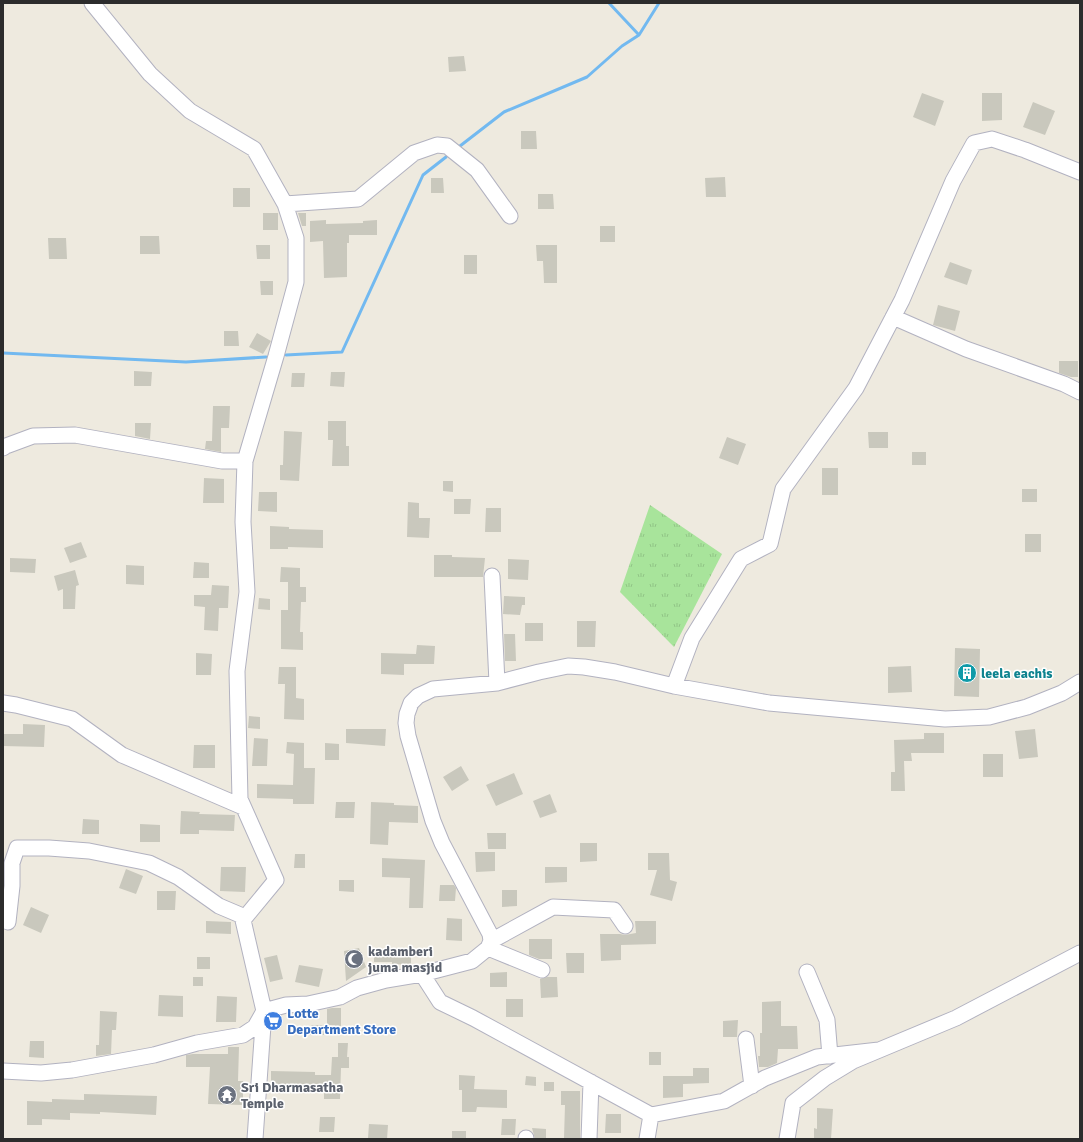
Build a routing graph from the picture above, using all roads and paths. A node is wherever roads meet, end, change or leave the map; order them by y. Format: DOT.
graph roads {
  1 [pos="92,3"];
  2 [pos="1080,172"];
  3 [pos="285,204"];
  4 [pos="510,216"];
  5 [pos="893,317"];
  6 [pos="1080,392"];
  7 [pos="3,448"];
  8 [pos="245,461"];
  9 [pos="492,576"];
  10 [pos="1080,682"];
  11 [pos="496,683"];
  12 [pos="674,686"];
  13 [pos="3,703"];
  14 [pos="244,807"];
  15 [pos="245,917"];
  16 [pos="8,922"];
  17 [pos="625,926"];
  18 [pos="490,944"];
  19 [pos="1080,953"];
  20 [pos="542,970"];
  21 [pos="807,972"];
  22 [pos="422,974"];
  23 [pos="264,1011"];
  24 [pos="746,1039"];
  25 [pos="879,1050"];
  26 [pos="830,1056"];
  27 [pos="3,1071"];
  28 [pos="591,1082"];
  29 [pos="752,1086"];
  30 [pos="651,1115"];
  31 [pos="255,1139"];
  32 [pos="589,1139"];
  33 [pos="646,1139"];
  34 [pos="787,1139"];
  1 -- 3 [label="street"];
  2 -- 5 [label="street"];
  3 -- 4 [label="street"];
  3 -- 8 [label="street"];
  5 -- 6 [label="street"];
  5 -- 12 [label="street"];
  7 -- 8 [label="street"];
  8 -- 14 [label="street"];
  9 -- 11 [label="street"];
  10 -- 12 [label="street"];
  11 -- 12 [label="street"];
  11 -- 18 [label="street"];
  13 -- 14 [label="street"];
  14 -- 15 [label="street"];
  15 -- 16 [label="street"];
  15 -- 23 [label="street"];
  17 -- 18 [label="street"];
  18 -- 20 [label="street"];
  18 -- 22 [label="street"];
  19 -- 25 [label="street"];
  21 -- 26 [label="street"];
  22 -- 23 [label="street"];
  22 -- 28 [label="street"];
  23 -- 27 [label="street"];
  23 -- 31 [label="street"];
  24 -- 29 [label="street"];
  25 -- 26 [label="street"];
  25 -- 34 [label="street"];
  26 -- 29 [label="street"];
  28 -- 30 [label="street"];
  28 -- 32 [label="street"];
  29 -- 30 [label="street"];
  30 -- 33 [label="street"];
}
